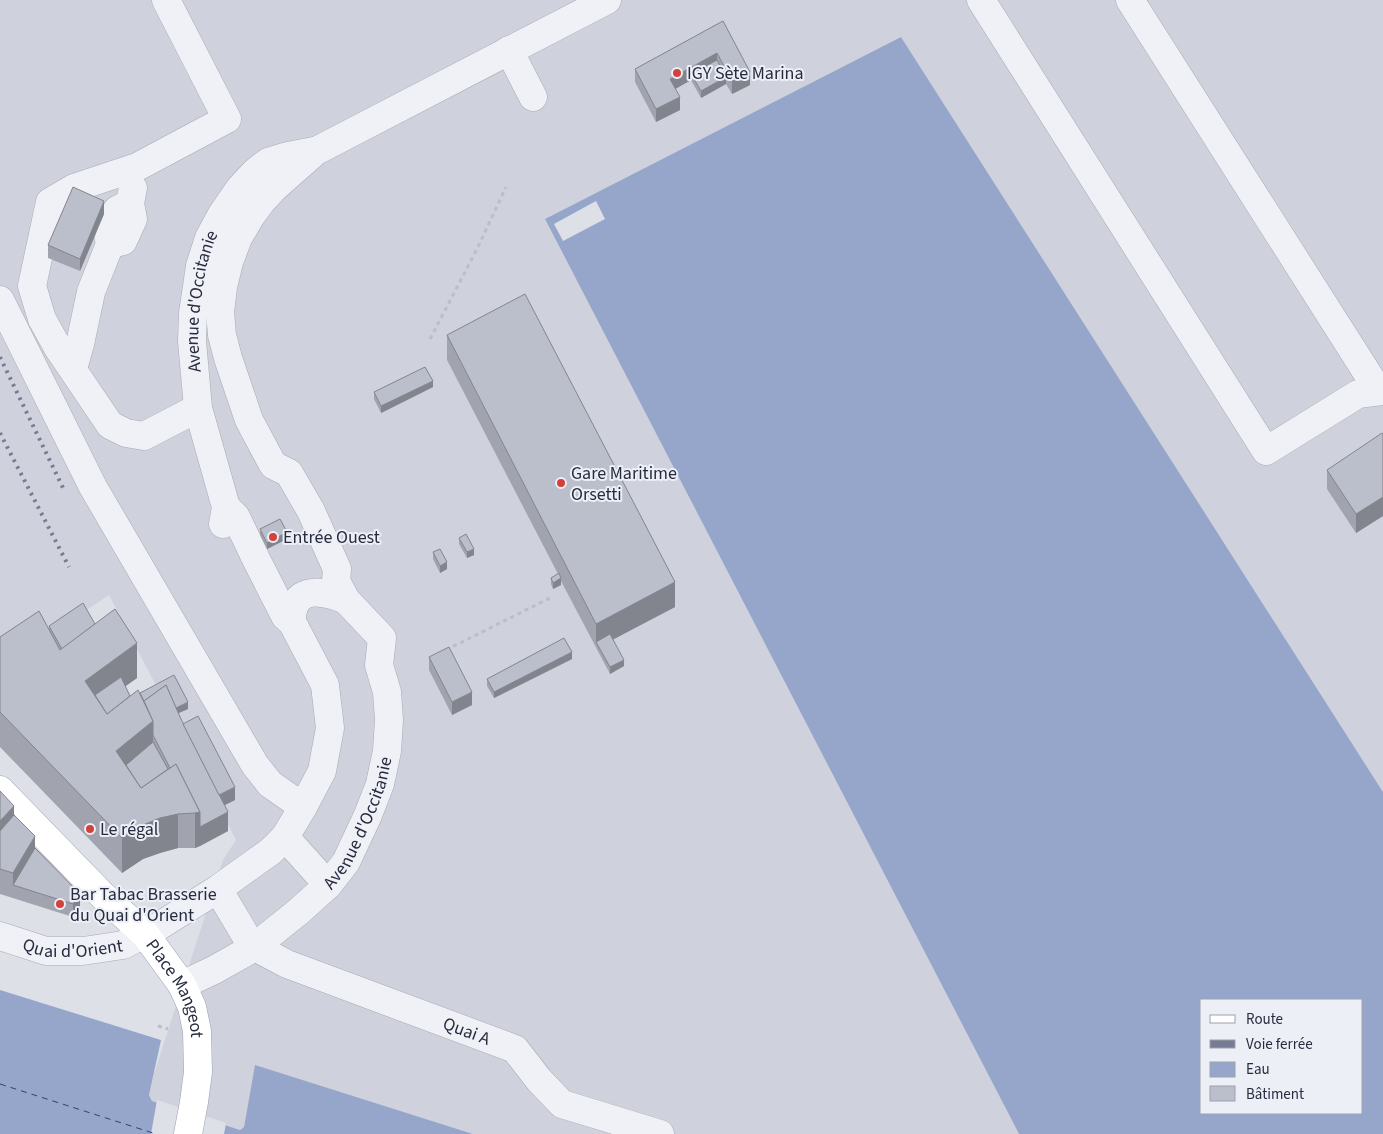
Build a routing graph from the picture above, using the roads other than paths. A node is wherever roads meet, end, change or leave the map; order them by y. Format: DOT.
graph roads {
  1 [pos="166,0"];
  2 [pos="606,0"];
  3 [pos="981,0"];
  4 [pos="1130,0"];
  5 [pos="509,50"];
  6 [pos="533,97"];
  7 [pos="316,151"];
  8 [pos="137,167"];
  9 [pos="0,300"];
  10 [pos="73,369"];
  11 [pos="1381,391"];
  12 [pos="198,408"];
  13 [pos="341,591"];
  14 [pos="288,619"];
  15 [pos="0,790"];
  16 [pos="303,807"];
  17 [pos="285,837"];
  18 [pos="328,885"];
  19 [pos="218,889"];
  20 [pos="145,934"];
  21 [pos="0,936"];
  22 [pos="254,948"];
  23 [pos="182,985"];
  24 [pos="188,1134"];
  25 [pos="660,1134"];
  1 -- 8 [label="street"];
  2 -- 5 [label="street, Avenue d'Occitanie"];
  3 -- 11 [label="street"];
  4 -- 11 [label="street"];
  5 -- 6 [label="street"];
  5 -- 7 [label="street, Avenue d'Occitanie"];
  7 -- 12 [label="street, Avenue d'Occitanie"];
  7 -- 13 [label="street, Avenue d'Occitanie"];
  8 -- 10 [label="street"];
  8 -- 10 [label="street"];
  9 -- 16 [label="street"];
  10 -- 12 [label="street"];
  12 -- 14 [label="street, Avenue d'Occitanie"];
  13 -- 14 [label="street, Avenue d'Occitanie"];
  13 -- 18 [label="street, Avenue d'Occitanie"];
  14 -- 16 [label="street"];
  15 -- 20 [label="main road, Place Mangeot"];
  16 -- 17 [label="street"];
  17 -- 18 [label="street"];
  17 -- 19 [label="street"];
  18 -- 22 [label="street, Avenue d'Occitanie"];
  19 -- 20 [label="street"];
  19 -- 22 [label="street"];
  20 -- 21 [label="street, Quai d'Orient"];
  20 -- 23 [label="main road, Place Mangeot"];
  22 -- 23 [label="street, Avenue d'Occitanie"];
  22 -- 25 [label="street, Quai A"];
  23 -- 24 [label="main road, Place Mangeot"];
}
